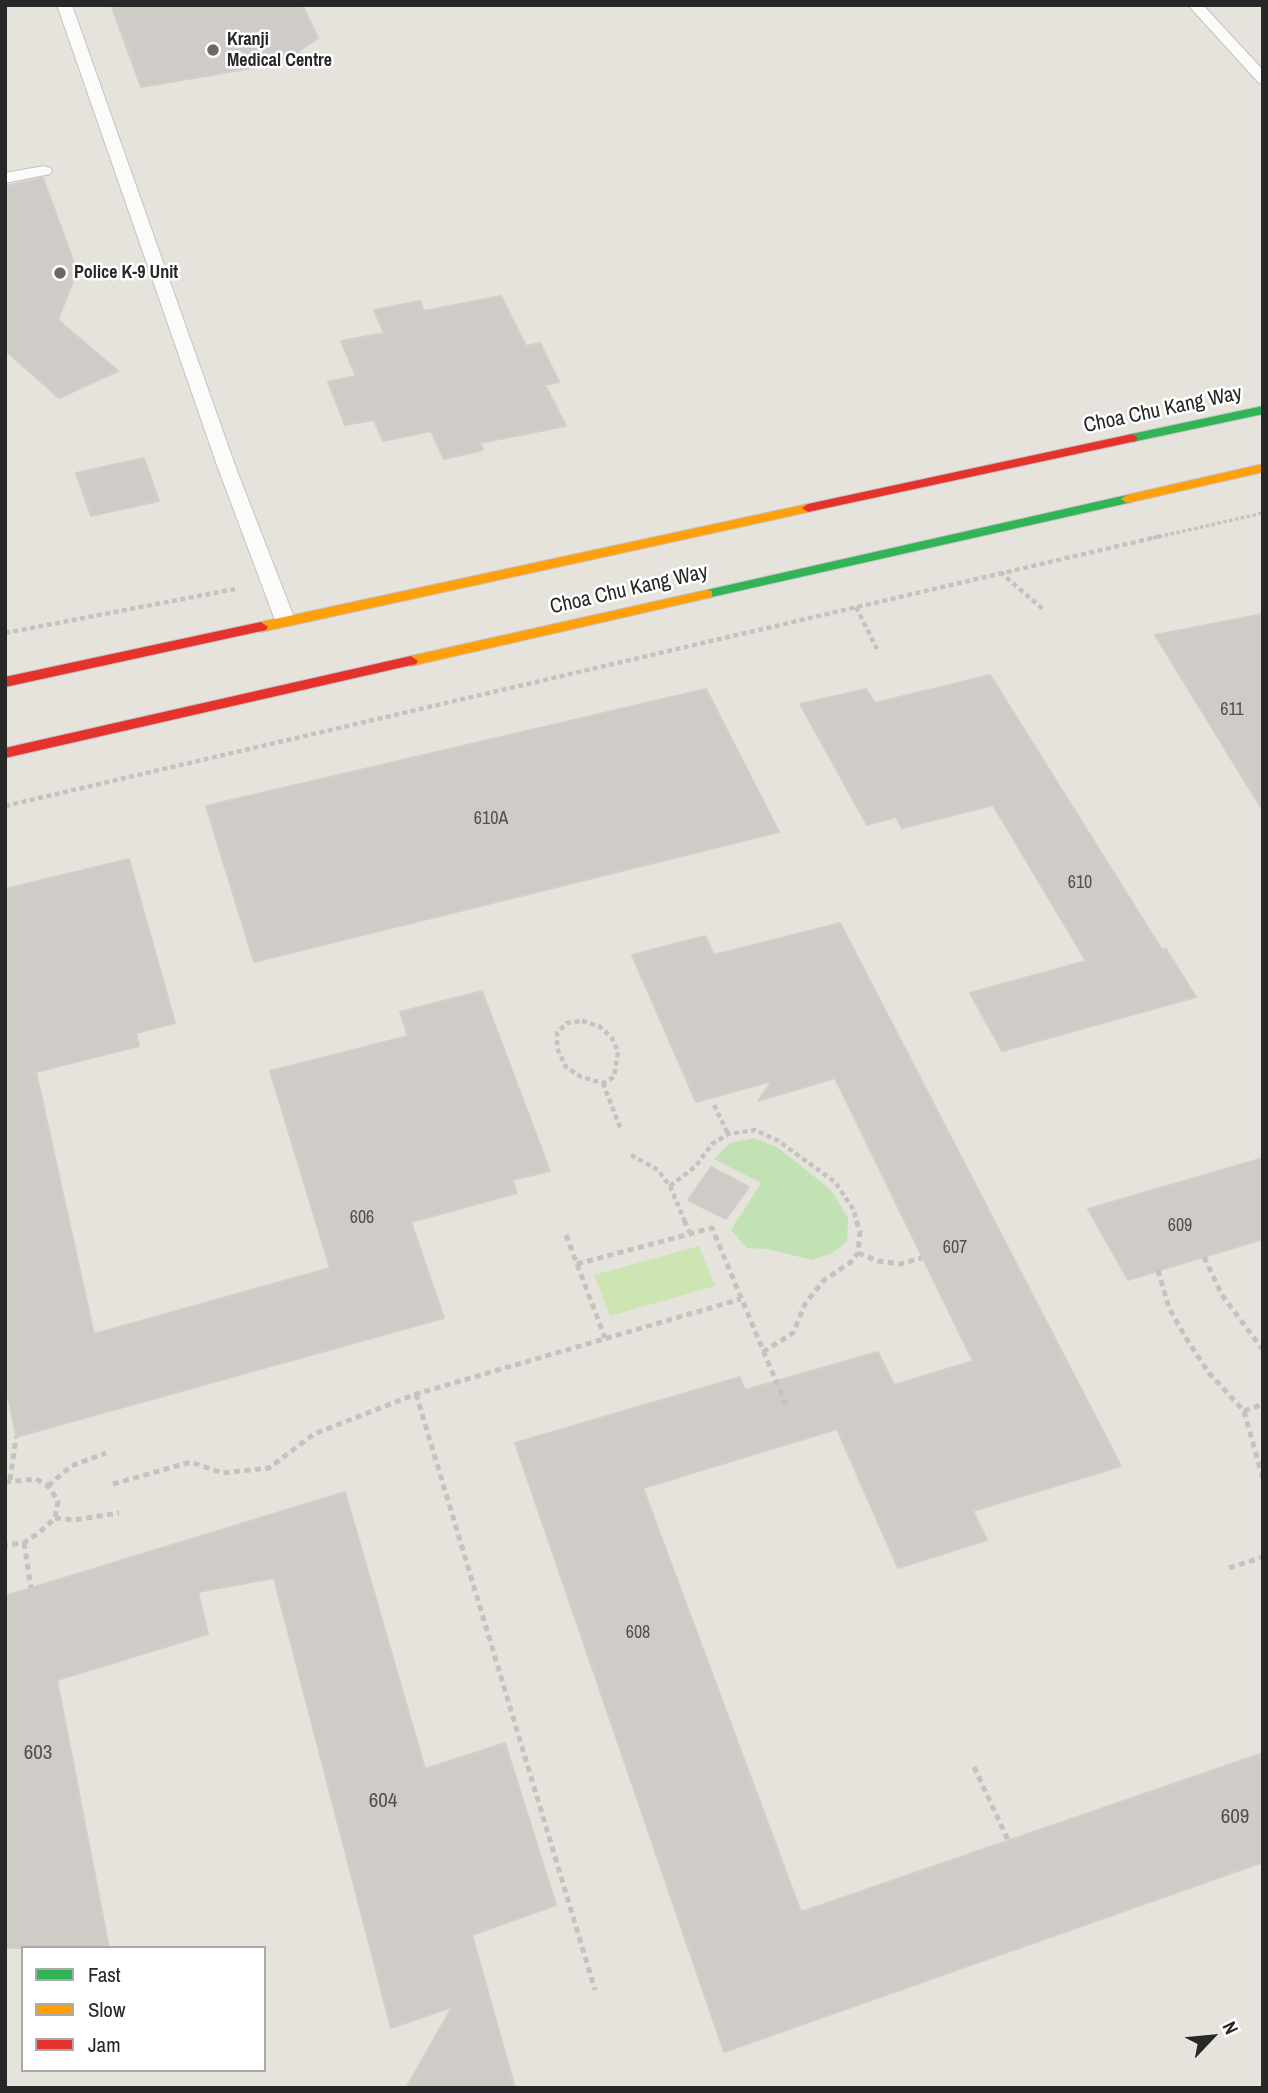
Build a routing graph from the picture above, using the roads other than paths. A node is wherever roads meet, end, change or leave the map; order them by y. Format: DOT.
graph roads {
  1 [pos="64,5"];
  2 [pos="1195,5"];
  3 [pos="1263,79"];
  4 [pos="44,171"];
  5 [pos="5,178"];
  6 [pos="1263,410"];
  7 [pos="1263,468"];
  8 [pos="285,620"];
  9 [pos="5,681"];
  10 [pos="5,753"];
  1 -- 8 [label="lane"];
  2 -- 3 [label="lane"];
  4 -- 5 [label="lane"];
  6 -- 8 [label="main road, Choa Chu Kang Way"];
  7 -- 10 [label="main road, Choa Chu Kang Way"];
  8 -- 9 [label="main road, Choa Chu Kang Way"];
}
